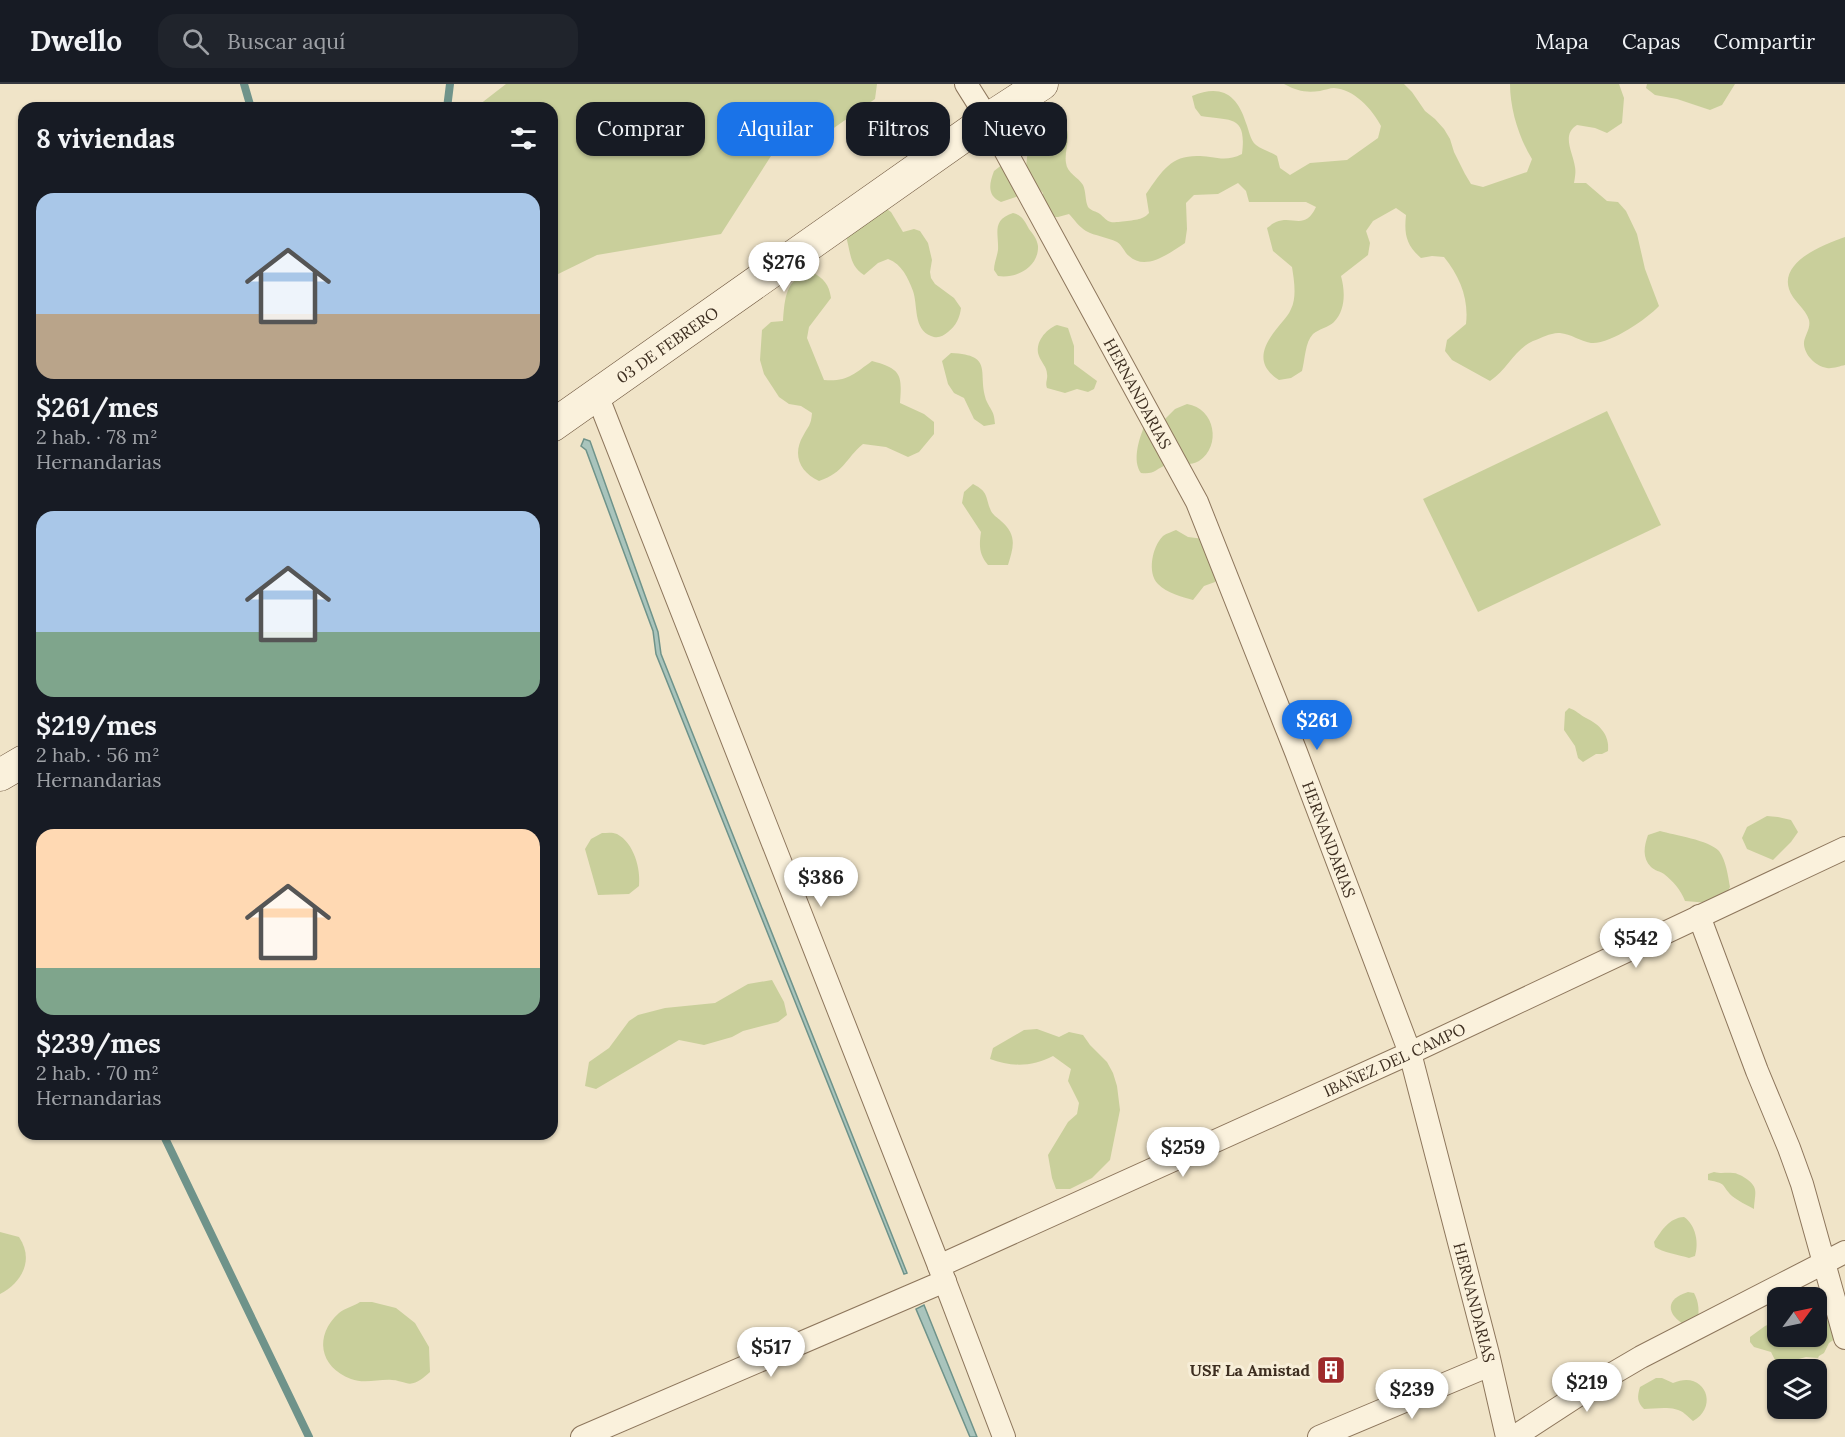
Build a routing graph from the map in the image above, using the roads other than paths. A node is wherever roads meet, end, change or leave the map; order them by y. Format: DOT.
graph roads {
  1 [pos="966,84"];
  2 [pos="1042,84"];
  3 [pos="977,102"];
  4 [pos="1014,102"];
  5 [pos="962,137"];
  6 [pos="1008,156"];
  7 [pos="597,395"];
  8 [pos="558,422"];
  9 [pos="18,764"];
  10 [pos="0,775"];
  11 [pos="1845,848"];
  12 [pos="1699,916"];
  13 [pos="1410,1053"];
  14 [pos="1845,1252"];
  15 [pos="1824,1263"];
  16 [pos="942,1274"];
  17 [pos="1845,1338"];
  18 [pos="1490,1365"];
  19 [pos="582,1437"];
  20 [pos="1004,1437"];
  21 [pos="1319,1437"];
  22 [pos="1507,1437"];
  23 [pos="1514,1437"];
  1 -- 3 [label="street, HERNANDARIAS"];
  2 -- 4 [label="street, 03 DE FEBRERO"];
  5 -- 7 [label="street, 03 DE FEBRERO"];
  6 -- 13 [label="street, HERNANDARIAS"];
  7 -- 8 [label="street, 03 DE FEBRERO"];
  7 -- 16 [label="street"];
  9 -- 10 [label="street"];
  11 -- 12 [label="street, IBAÑEZ DEL CAMPO"];
  12 -- 13 [label="street, IBAÑEZ DEL CAMPO"];
  12 -- 15 [label="street"];
  13 -- 16 [label="street, IBAÑEZ DEL CAMPO"];
  13 -- 18 [label="street, HERNANDARIAS"];
  14 -- 15 [label="street"];
  15 -- 17 [label="street"];
  15 -- 23 [label="street"];
  16 -- 19 [label="street, IBAÑEZ DEL CAMPO"];
  16 -- 20 [label="street"];
  18 -- 21 [label="street"];
  18 -- 22 [label="street, HERNANDARIAS"];
}
